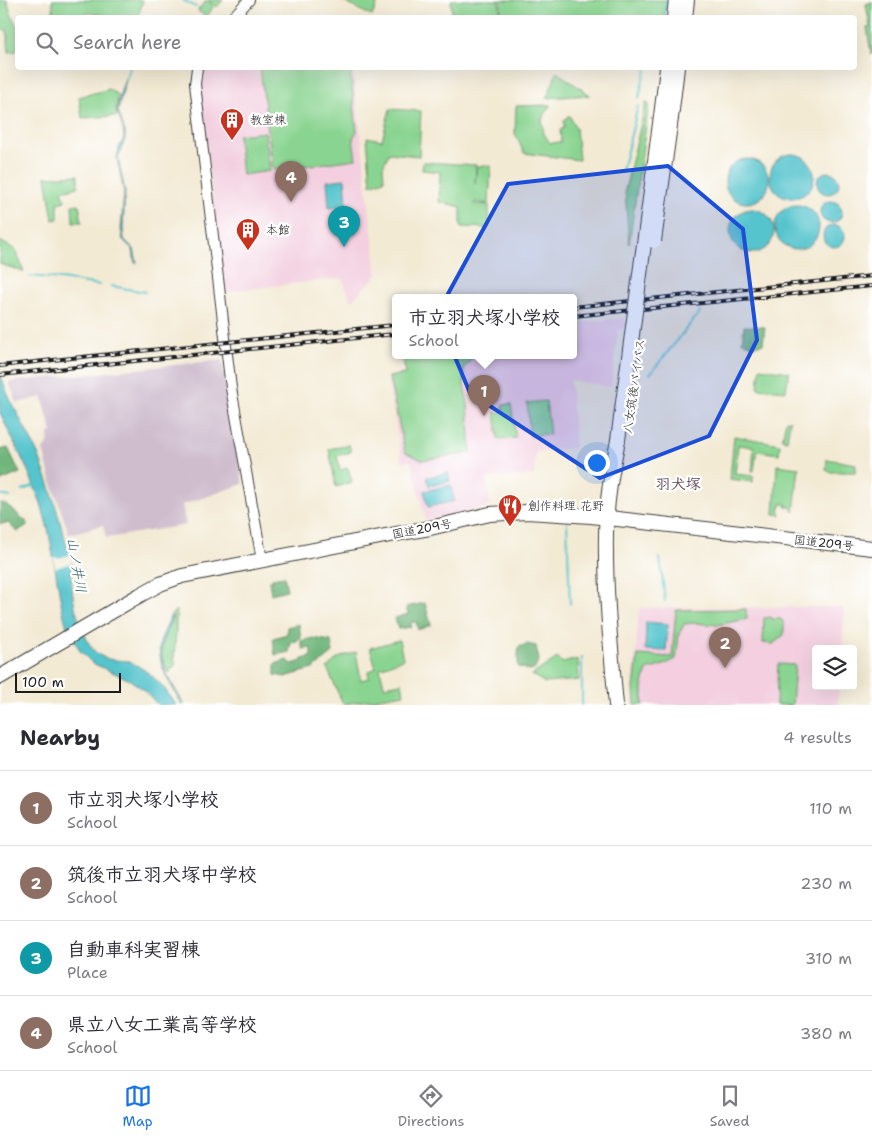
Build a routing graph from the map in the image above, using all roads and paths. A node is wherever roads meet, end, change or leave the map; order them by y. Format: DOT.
graph roads {
  1 [pos="249,0"];
  2 [pos="676,0"];
  3 [pos="687,0"];
  4 [pos="235,15"];
  5 [pos="674,15"];
  6 [pos="685,15"];
  7 [pos="197,70"];
  8 [pos="667,70"];
  9 [pos="677,70"];
  10 [pos="666,117"];
  11 [pos="611,518"];
  12 [pos="872,548"];
  13 [pos="262,560"];
  14 [pos="0,677"];
  15 [pos="616,705"];
  16 [pos="625,705"];
  1 -- 4 [label="street"];
  2 -- 5 [label="highway"];
  3 -- 6 [label="highway"];
  7 -- 13 [label="street"];
  8 -- 10 [label="highway, 八女筑後バイパス"];
  9 -- 10 [label="highway, 八女筑後バイパス"];
  10 -- 11 [label="highway, 八女筑後バイパス, bridge"];
  11 -- 12 [label="highway, 国道209号"];
  11 -- 13 [label="highway, 国道209号"];
  11 -- 15 [label="highway, 八女筑後バイパス"];
  11 -- 16 [label="highway, 八女筑後バイパス"];
  13 -- 14 [label="highway, 国道209号"];
}
